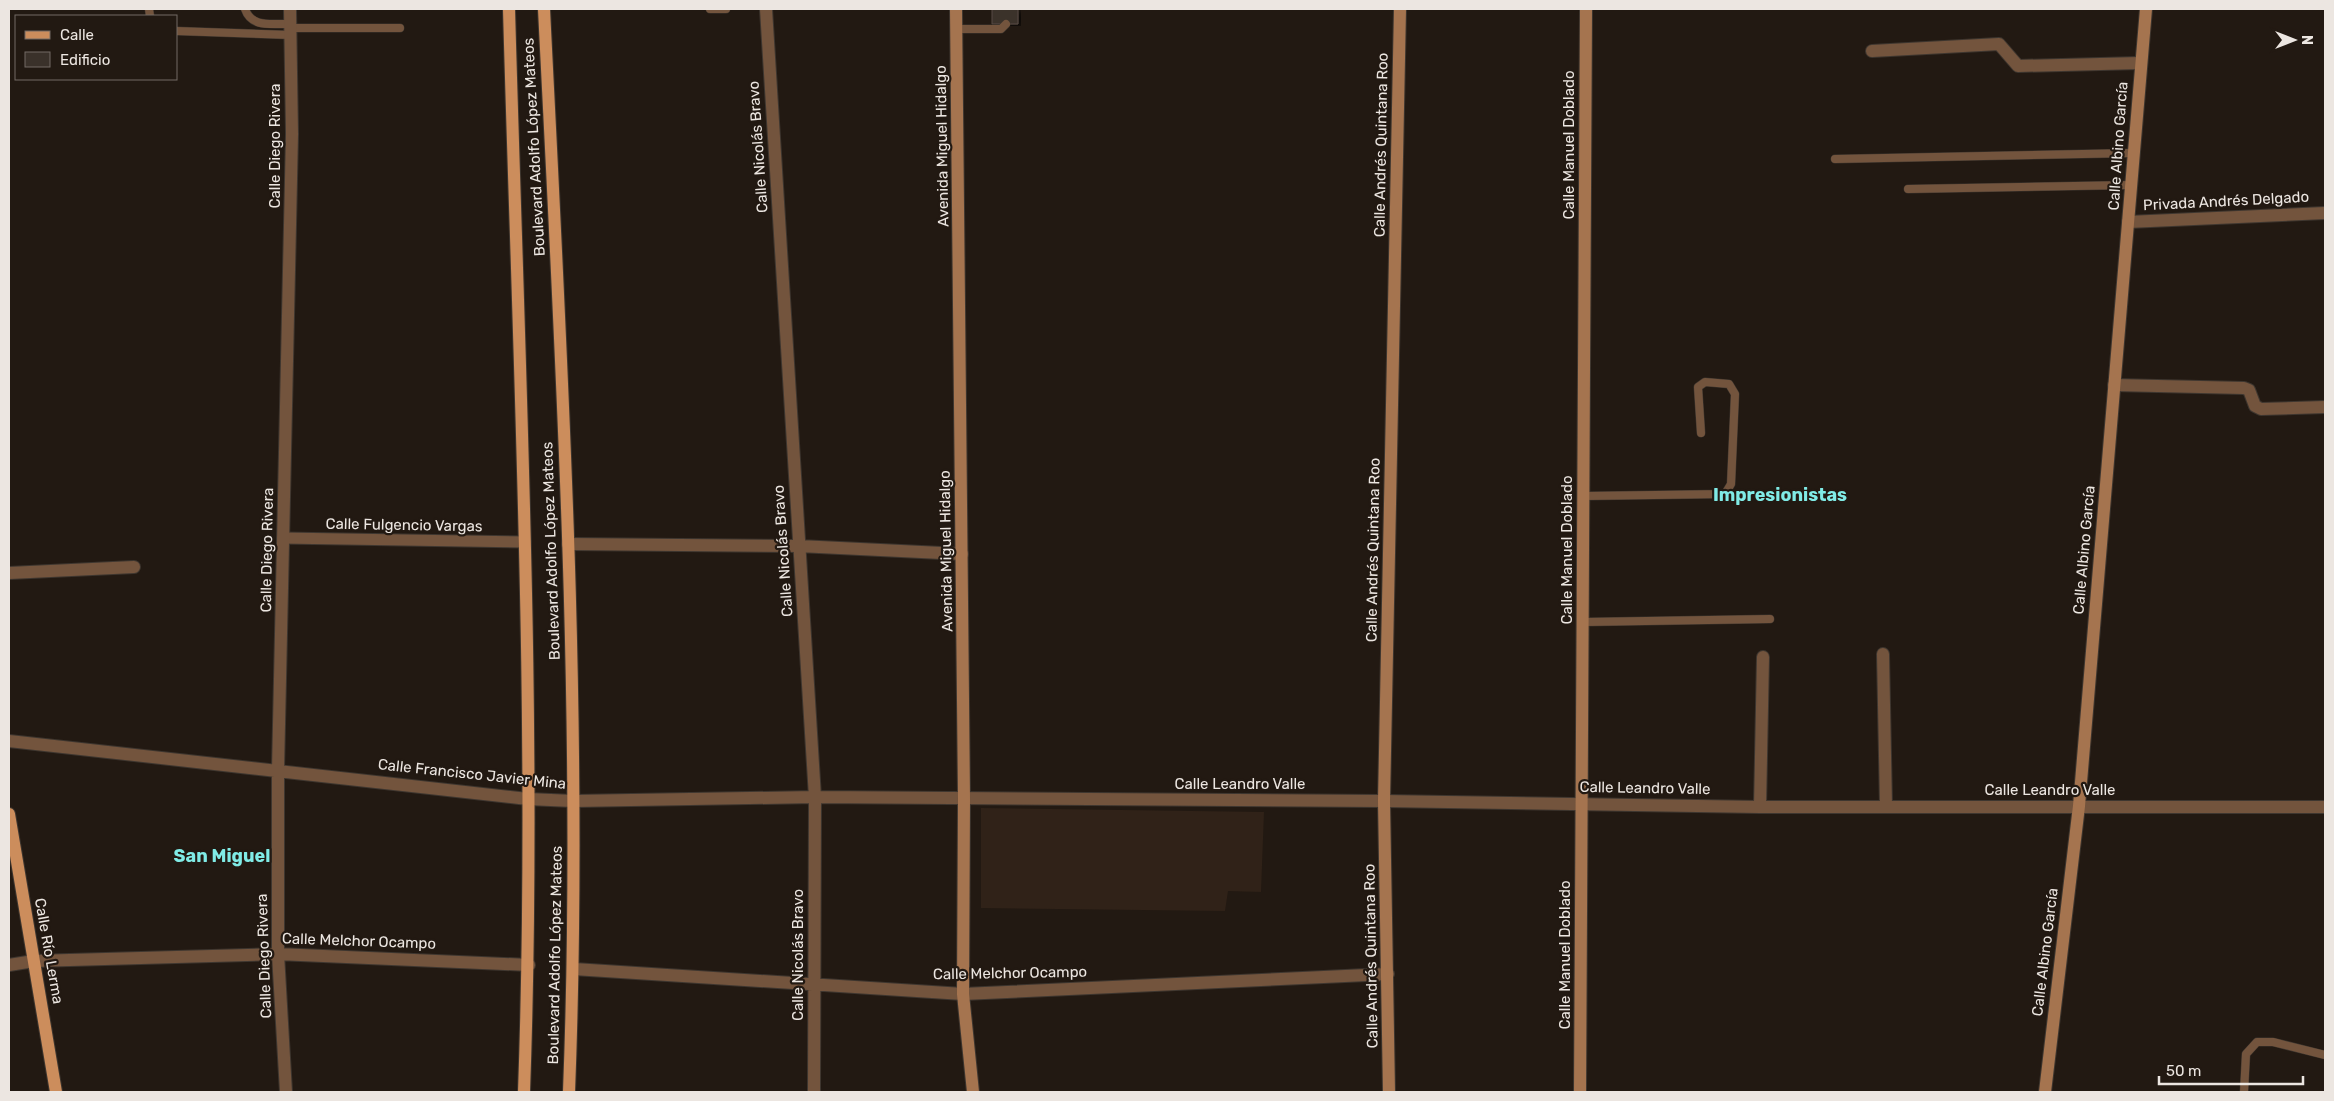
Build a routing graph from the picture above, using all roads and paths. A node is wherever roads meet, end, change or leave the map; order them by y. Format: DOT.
graph roads {
  1 [pos="245,9"];
  2 [pos="290,9"];
  3 [pos="509,9"];
  4 [pos="544,9"];
  5 [pos="710,9"];
  6 [pos="726,9"];
  7 [pos="766,9"];
  8 [pos="956,9"];
  9 [pos="1400,9"];
  10 [pos="1586,9"];
  11 [pos="2146,9"];
  12 [pos="267,23"];
  13 [pos="1006,24"];
  14 [pos="400,28"];
  15 [pos="291,29"];
  16 [pos="957,29"];
  17 [pos="178,31"];
  18 [pos="267,34"];
  19 [pos="1872,51"];
  20 [pos="2140,63"];
  21 [pos="2133,153"];
  22 [pos="1835,158"];
  23 [pos="2131,185"];
  24 [pos="1908,190"];
  25 [pos="2325,213"];
  26 [pos="2128,222"];
  27 [pos="2114,386"];
  28 [pos="2325,407"];
  29 [pos="1701,433"];
  30 [pos="1584,496"];
  31 [pos="284,538"];
  32 [pos="525,542"];
  33 [pos="568,544"];
  34 [pos="799,546"];
  35 [pos="962,554"];
  36 [pos="134,567"];
  37 [pos="9,574"];
  38 [pos="1770,619"];
  39 [pos="1584,622"];
  40 [pos="1883,654"];
  41 [pos="1763,657"];
  42 [pos="9,741"];
  43 [pos="278,770"];
  44 [pos="815,798"];
  45 [pos="528,799"];
  46 [pos="964,799"];
  47 [pos="574,800"];
  48 [pos="1384,800"];
  49 [pos="1583,803"];
  50 [pos="1760,806"];
  51 [pos="1886,806"];
  52 [pos="2079,806"];
  53 [pos="2325,807"];
  54 [pos="9,814"];
  55 [pos="278,954"];
  56 [pos="34,961"];
  57 [pos="9,965"];
  58 [pos="529,965"];
  59 [pos="574,969"];
  60 [pos="1388,974"];
  61 [pos="815,985"];
  62 [pos="963,994"];
  63 [pos="2325,1055"];
  64 [pos="56,1092"];
  65 [pos="286,1092"];
  66 [pos="524,1092"];
  67 [pos="569,1092"];
  68 [pos="814,1092"];
  69 [pos="973,1092"];
  70 [pos="1390,1092"];
  71 [pos="1580,1092"];
  72 [pos="2045,1092"];
  73 [pos="2244,1092"];
  1 -- 12 [label="lane"];
  2 -- 15 [label="street, Calle Diego Rivera"];
  3 -- 32 [label="main road, Boulevard Adolfo López Mateos"];
  4 -- 33 [label="main road, Boulevard Adolfo López Mateos"];
  5 -- 6 [label="lane"];
  7 -- 34 [label="street, Calle Nicolás Bravo"];
  8 -- 16 [label="main road, Avenida Miguel Hidalgo"];
  9 -- 48 [label="main road, Calle Andrés Quintana Roo"];
  10 -- 30 [label="main road, Calle Manuel Doblado"];
  11 -- 20 [label="main road, Calle Albino García"];
  12 -- 15 [label="lane"];
  12 -- 18 [label="lane"];
  13 -- 16 [label="lane"];
  14 -- 15 [label="lane"];
  15 -- 18 [label="lane"];
  15 -- 31 [label="street, Calle Diego Rivera"];
  16 -- 35 [label="main road, Avenida Miguel Hidalgo"];
  17 -- 18 [label="lane"];
  19 -- 20 [label="street"];
  20 -- 21 [label="main road, Calle Albino García"];
  21 -- 22 [label="lane"];
  21 -- 23 [label="main road, Calle Albino García"];
  23 -- 24 [label="lane"];
  23 -- 26 [label="main road, Calle Albino García"];
  25 -- 26 [label="street, Privada Andrés Delgado"];
  26 -- 27 [label="main road, Calle Albino García"];
  27 -- 28 [label="street"];
  27 -- 52 [label="main road, Calle Albino García"];
  29 -- 30 [label="lane"];
  30 -- 39 [label="main road, Calle Manuel Doblado"];
  31 -- 32 [label="street, Calle Fulgencio Vargas"];
  31 -- 43 [label="street, Calle Diego Rivera"];
  32 -- 45 [label="main road, Boulevard Adolfo López Mateos"];
  33 -- 34 [label="street"];
  33 -- 47 [label="main road, Boulevard Adolfo López Mateos"];
  34 -- 35 [label="street"];
  34 -- 44 [label="street, Calle Nicolás Bravo"];
  35 -- 46 [label="main road, Avenida Miguel Hidalgo"];
  36 -- 37 [label="street"];
  38 -- 39 [label="lane"];
  39 -- 49 [label="main road, Calle Manuel Doblado"];
  40 -- 51 [label="street"];
  41 -- 50 [label="street"];
  42 -- 43 [label="street, Calle Francisco Javier Mina"];
  43 -- 45 [label="street, Calle Francisco Javier Mina"];
  43 -- 55 [label="street, Calle Diego Rivera"];
  44 -- 46 [label="street, Calle Francisco Javier Mina"];
  44 -- 47 [label="street, Calle Francisco Javier Mina"];
  44 -- 61 [label="street, Calle Nicolás Bravo"];
  45 -- 47 [label="street, Calle Francisco Javier Mina"];
  45 -- 58 [label="main road, Boulevard Adolfo López Mateos"];
  46 -- 48 [label="street, Calle Leandro Valle"];
  46 -- 62 [label="main road, Avenida Miguel Hidalgo"];
  47 -- 59 [label="main road, Boulevard Adolfo López Mateos"];
  48 -- 49 [label="street, Calle Leandro Valle"];
  48 -- 60 [label="main road, Calle Andrés Quintana Roo"];
  49 -- 50 [label="street, Calle Leandro Valle"];
  49 -- 71 [label="main road, Calle Manuel Doblado"];
  50 -- 51 [label="street, Calle Leandro Valle"];
  51 -- 52 [label="street, Calle Leandro Valle"];
  52 -- 53 [label="street, Calle Leandro Valle"];
  52 -- 72 [label="main road, Calle Albino García"];
  54 -- 56 [label="main road, Calle Río Lerma"];
  55 -- 56 [label="street, Calle Melchor Ocampo"];
  55 -- 58 [label="street, Calle Melchor Ocampo"];
  55 -- 65 [label="street, Calle Diego Rivera"];
  56 -- 57 [label="street, Calle Melchor Ocampo"];
  56 -- 64 [label="main road, Calle Río Lerma"];
  58 -- 66 [label="main road, Boulevard Adolfo López Mateos"];
  59 -- 61 [label="street, Calle Melchor Ocampo"];
  59 -- 67 [label="main road, Boulevard Adolfo López Mateos"];
  60 -- 62 [label="street, Calle Melchor Ocampo"];
  60 -- 70 [label="main road, Calle Andrés Quintana Roo"];
  61 -- 62 [label="street, Calle Melchor Ocampo"];
  61 -- 68 [label="street, Calle Nicolás Bravo"];
  62 -- 69 [label="main road, Avenida Miguel Hidalgo"];
  63 -- 73 [label="lane"];
}
